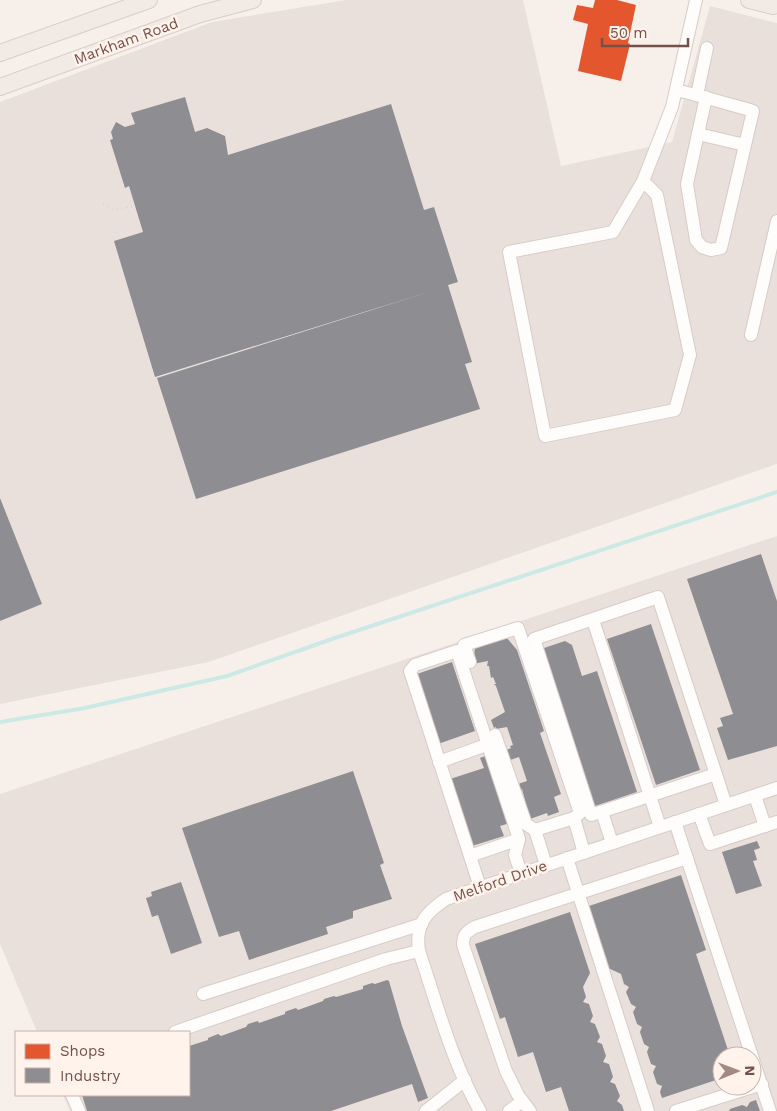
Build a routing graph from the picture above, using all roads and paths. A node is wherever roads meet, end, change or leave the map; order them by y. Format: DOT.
graph roads {
  1 [pos="149,0"];
  2 [pos="253,0"];
  3 [pos="696,0"];
  4 [pos="749,0"];
  5 [pos="777,5"];
  6 [pos="707,48"];
  7 [pos="0,53"];
  8 [pos="0,87"];
  9 [pos="676,90"];
  10 [pos="701,96"];
  11 [pos="698,134"];
  12 [pos="745,145"];
  13 [pos="642,181"];
  14 [pos="103,204"];
  15 [pos="132,206"];
  16 [pos="777,221"];
  17 [pos="751,335"];
  18 [pos="593,620"];
  19 [pos="489,744"];
  20 [pos="439,762"];
  21 [pos="716,774"];
  22 [pos="777,788"];
  23 [pos="650,796"];
  24 [pos="755,796"];
  25 [pos="726,805"];
  26 [pos="602,812"];
  27 [pos="699,814"];
  28 [pos="574,818"];
  29 [pos="675,822"];
  30 [pos="771,824"];
  31 [pos="660,827"];
  32 [pos="535,830"];
  33 [pos="519,839"];
  34 [pos="612,843"];
  35 [pos="584,853"];
  36 [pos="470,856"];
  37 [pos="567,858"];
  38 [pos="686,858"];
  39 [pos="546,865"];
  40 [pos="520,874"];
  41 [pos="480,887"];
  42 [pos="578,894"];
  43 [pos="422,924"];
  44 [pos="419,951"];
  45 [pos="203,994"];
  46 [pos="179,1031"];
  47 [pos="749,1046"];
  48 [pos="465,1080"];
  49 [pos="762,1084"];
  50 [pos="72,1096"];
  51 [pos="724,1096"];
  52 [pos="526,1106"];
  53 [pos="79,1111"];
  54 [pos="426,1111"];
  55 [pos="480,1111"];
  56 [pos="509,1111"];
  57 [pos="648,1111"];
  58 [pos="676,1111"];
  59 [pos="770,1111"];
  1 -- 7 [label="main road, Markham Road"];
  2 -- 8 [label="main road, Markham Road"];
  3 -- 9 [label="street"];
  4 -- 5 [label="main road"];
  6 -- 10 [label="street"];
  9 -- 10 [label="street"];
  9 -- 13 [label="street"];
  10 -- 11 [label="street"];
  10 -- 12 [label="street"];
  11 -- 12 [label="street"];
  11 -- 12 [label="street"];
  13 -- 13 [label="street"];
  14 -- 15 [label="path"];
  16 -- 17 [label="street"];
  18 -- 21 [label="street"];
  18 -- 23 [label="street"];
  18 -- 26 [label="street"];
  19 -- 20 [label="street"];
  19 -- 20 [label="street"];
  19 -- 33 [label="street"];
  20 -- 36 [label="street"];
  21 -- 23 [label="street"];
  21 -- 25 [label="street"];
  22 -- 24 [label="street, Melford Drive"];
  23 -- 26 [label="street"];
  23 -- 31 [label="street"];
  24 -- 25 [label="street, Melford Drive"];
  24 -- 30 [label="street"];
  25 -- 27 [label="street, Melford Drive"];
  26 -- 34 [label="street"];
  27 -- 29 [label="street, Melford Drive"];
  27 -- 30 [label="street"];
  28 -- 32 [label="street"];
  28 -- 32 [label="street"];
  28 -- 35 [label="street"];
  29 -- 31 [label="street, Melford Drive"];
  29 -- 38 [label="street"];
  31 -- 34 [label="street, Melford Drive"];
  32 -- 39 [label="street"];
  33 -- 36 [label="street"];
  33 -- 40 [label="street"];
  34 -- 35 [label="street, Melford Drive"];
  35 -- 37 [label="street, Melford Drive"];
  36 -- 41 [label="street"];
  37 -- 39 [label="street, Melford Drive"];
  37 -- 42 [label="street"];
  38 -- 42 [label="street"];
  38 -- 47 [label="street"];
  39 -- 40 [label="street, Melford Drive"];
  40 -- 41 [label="street, Melford Drive"];
  41 -- 43 [label="street, Melford Drive"];
  42 -- 52 [label="street"];
  42 -- 57 [label="street"];
  43 -- 44 [label="street"];
  43 -- 45 [label="street"];
  44 -- 46 [label="street"];
  44 -- 48 [label="street"];
  48 -- 54 [label="street"];
  48 -- 55 [label="street"];
  49 -- 59 [label="street"];
  50 -- 53 [label="street"];
  51 -- 58 [label="street"];
  52 -- 56 [label="street"];
}
